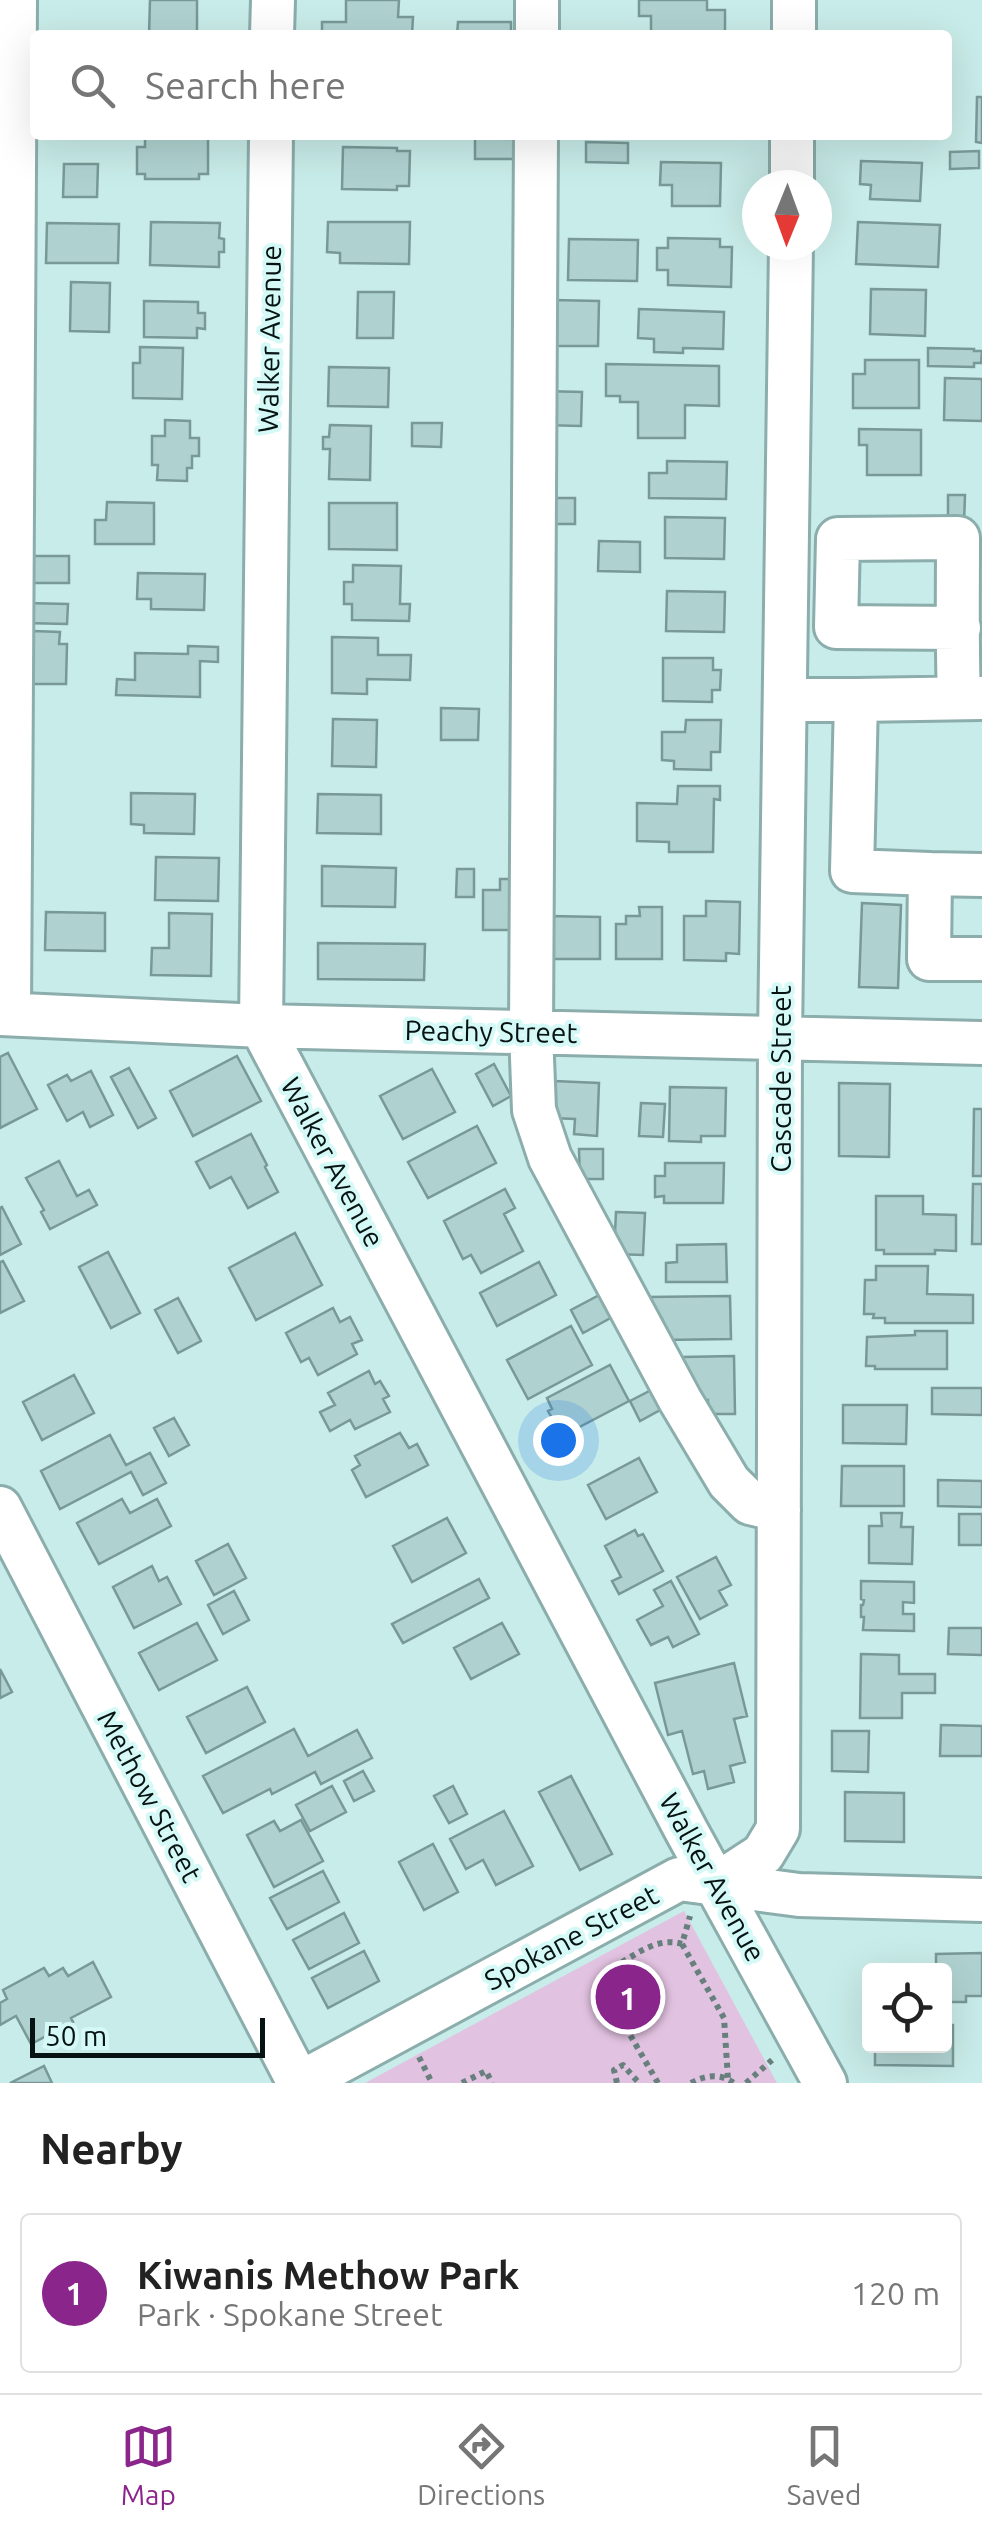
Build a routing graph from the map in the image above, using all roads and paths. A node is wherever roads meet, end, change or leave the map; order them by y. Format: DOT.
graph roads {
  1 [pos="15,0"];
  2 [pos="272,0"];
  3 [pos="537,0"];
  4 [pos="794,0"];
  5 [pos="272,30"];
  6 [pos="537,30"];
  7 [pos="794,30"];
  8 [pos="271,140"];
  9 [pos="536,140"];
  10 [pos="792,140"];
  11 [pos="792,170"];
  12 [pos="791,260"];
  13 [pos="958,628"];
  14 [pos="970,698"];
  15 [pos="784,700"];
  16 [pos="856,700"];
  17 [pos="930,874"];
  18 [pos="982,875"];
  19 [pos="982,960"];
  20 [pos="4,1014"];
  21 [pos="261,1026"];
  22 [pos="531,1032"];
  23 [pos="780,1037"];
  24 [pos="982,1043"];
  25 [pos="0,1508"];
  26 [pos="779,1510"];
  27 [pos="709,1883"];
  28 [pos="982,1900"];
  29 [pos="682,1944"];
  30 [pos="731,2081"];
  31 [pos="300,2083"];
  32 [pos="462,2083"];
  33 [pos="492,2083"];
  34 [pos="618,2083"];
  35 [pos="638,2083"];
  36 [pos="658,2083"];
  37 [pos="691,2083"];
  38 [pos="824,2083"];
  1 -- 20 [label="street"];
  2 -- 5 [label="street"];
  3 -- 6 [label="street"];
  4 -- 7 [label="street"];
  8 -- 21 [label="street, Walker Avenue"];
  9 -- 22 [label="street"];
  10 -- 11 [label="street"];
  12 -- 15 [label="street, Cascade Street"];
  13 -- 14 [label="street"];
  14 -- 16 [label="street"];
  15 -- 16 [label="street"];
  15 -- 23 [label="street, Cascade Street"];
  16 -- 17 [label="street"];
  17 -- 18 [label="street"];
  17 -- 19 [label="street"];
  20 -- 21 [label="street, Peachy Street"];
  21 -- 22 [label="street, Peachy Street"];
  21 -- 27 [label="street, Walker Avenue"];
  22 -- 23 [label="street, Peachy Street"];
  22 -- 26 [label="street"];
  23 -- 24 [label="street, Peachy Street"];
  23 -- 26 [label="street, Cascade Street"];
  25 -- 31 [label="street, Methow Street"];
  26 -- 27 [label="street, Cascade Street"];
  27 -- 28 [label="street, Spokane Street"];
  27 -- 29 [label="path"];
  27 -- 31 [label="street, Spokane Street"];
  27 -- 38 [label="street, Walker Avenue"];
  29 -- 30 [label="path"];
  29 -- 36 [label="path"];
  30 -- 37 [label="path"];
  32 -- 33 [label="path"];
  34 -- 35 [label="path"];
}
